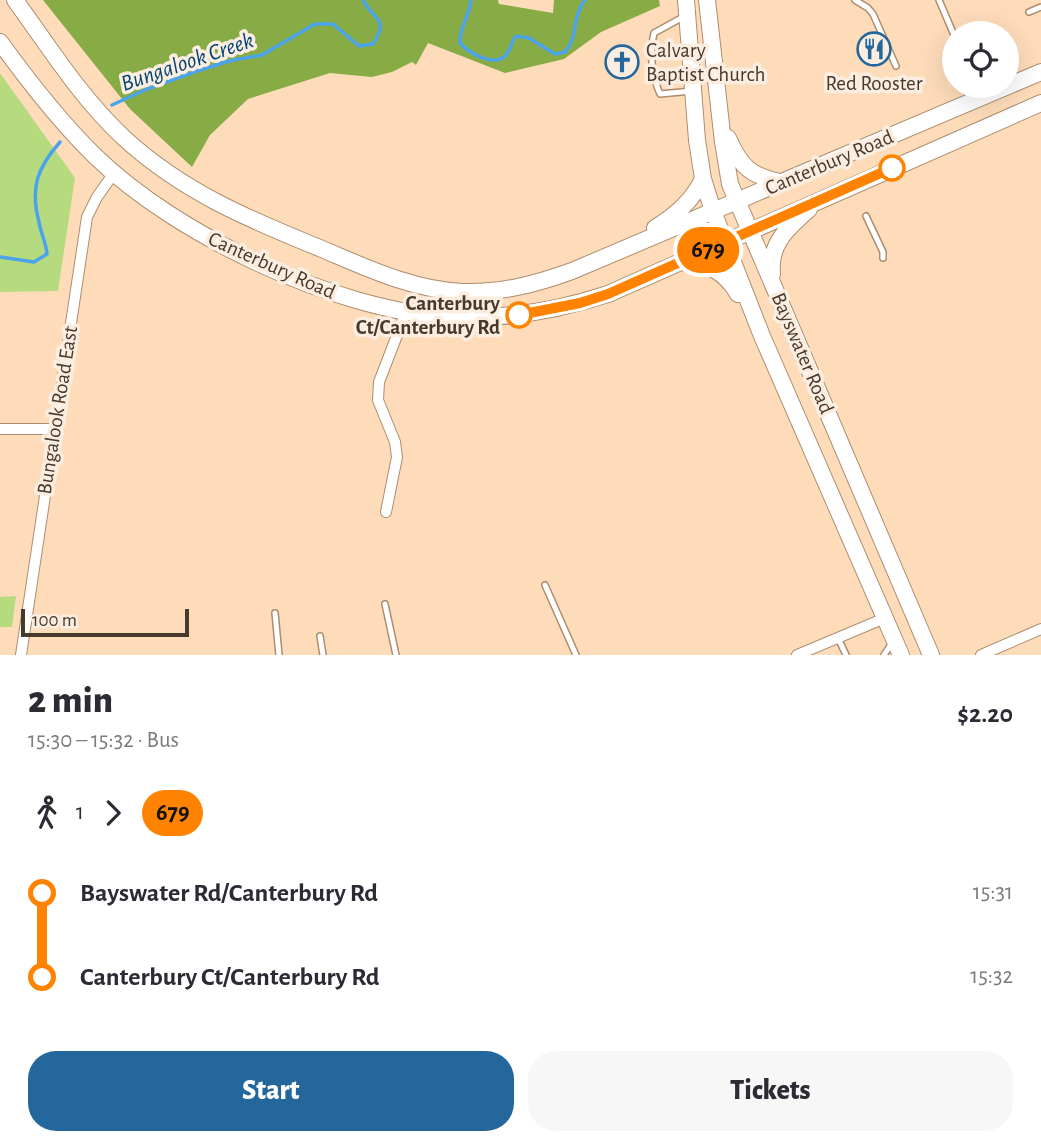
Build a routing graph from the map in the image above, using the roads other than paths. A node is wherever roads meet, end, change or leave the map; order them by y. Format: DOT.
graph roads {
  1 [pos="15,0"];
  2 [pos="707,0"];
  3 [pos="855,0"];
  4 [pos="939,0"];
  5 [pos="687,7"];
  6 [pos="1041,7"];
  7 [pos="1029,12"];
  8 [pos="948,21"];
  9 [pos="0,42"];
  10 [pos="896,66"];
  11 [pos="1041,72"];
  12 [pos="1019,81"];
  13 [pos="692,91"];
  14 [pos="980,98"];
  15 [pos="996,98"];
  16 [pos="1041,103"];
  17 [pos="720,116"];
  18 [pos="1009,117"];
  19 [pos="114,173"];
  20 [pos="703,179"];
  21 [pos="783,183"];
  22 [pos="821,199"];
  23 [pos="737,200"];
  24 [pos="713,211"];
  25 [pos="866,216"];
  26 [pos="749,230"];
  27 [pos="724,242"];
  28 [pos="618,251"];
  29 [pos="883,258"];
  30 [pos="682,262"];
  31 [pos="416,285"];
  32 [pos="774,286"];
  33 [pos="406,312"];
  34 [pos="762,336"];
  35 [pos="0,429"];
  36 [pos="54,429"];
  37 [pos="386,512"];
  38 [pos="545,586"];
  39 [pos="385,604"];
  40 [pos="910,606"];
  41 [pos="275,613"];
  42 [pos="885,618"];
  43 [pos="1041,629"];
  44 [pos="320,636"];
  45 [pos="838,638"];
  46 [pos="898,648"];
  47 [pos="21,655"];
  48 [pos="279,655"];
  49 [pos="323,655"];
  50 [pos="396,655"];
  51 [pos="576,655"];
  52 [pos="797,655"];
  53 [pos="846,655"];
  54 [pos="884,655"];
  55 [pos="931,655"];
  56 [pos="981,655"];
  1 -- 31 [label="main road, Canterbury Road"];
  2 -- 17 [label="main road, Bayswater Road"];
  3 -- 10 [label="lane"];
  4 -- 8 [label="lane"];
  5 -- 13 [label="main road, Bayswater Road"];
  5 -- 13 [label="lane"];
  6 -- 7 [label="lane"];
  9 -- 19 [label="main road, Canterbury Road"];
  11 -- 12 [label="main road, Canterbury Road"];
  13 -- 20 [label="main road, Bayswater Road"];
  14 -- 21 [label="main road, Canterbury Road"];
  15 -- 18 [label="main road"];
  16 -- 18 [label="main road, Canterbury Road"];
  17 -- 21 [label="main road"];
  17 -- 23 [label="main road, Bayswater Road"];
  18 -- 22 [label="main road, Canterbury Road"];
  19 -- 33 [label="main road, Canterbury Road"];
  19 -- 36 [label="street, Bungalook Road East"];
  20 -- 24 [label="main road, Bayswater Road"];
  20 -- 28 [label="main road"];
  21 -- 23 [label="main road, Canterbury Road"];
  22 -- 26 [label="main road, Canterbury Road"];
  22 -- 32 [label="main road"];
  23 -- 24 [label="main road, Canterbury Road"];
  23 -- 26 [label="main road, Bayswater Road"];
  24 -- 27 [label="main road, Bayswater Road"];
  24 -- 28 [label="main road, Canterbury Road"];
  25 -- 29 [label="lane"];
  26 -- 27 [label="main road, Canterbury Road"];
  26 -- 32 [label="main road, Bayswater Road"];
  27 -- 30 [label="main road, Canterbury Road"];
  27 -- 34 [label="main road, Bayswater Road"];
  28 -- 31 [label="main road, Canterbury Road"];
  30 -- 33 [label="main road, Canterbury Road"];
  30 -- 34 [label="main road"];
  31 -- 33 [label="main road"];
  32 -- 40 [label="main road, Bayswater Road"];
  33 -- 37 [label="street"];
  34 -- 42 [label="main road, Bayswater Road"];
  35 -- 36 [label="street"];
  36 -- 47 [label="street, Bungalook Road East"];
  38 -- 51 [label="lane"];
  39 -- 50 [label="lane"];
  40 -- 42 [label="main road"];
  40 -- 55 [label="main road, Bayswater Road"];
  41 -- 48 [label="lane"];
  42 -- 45 [label="street"];
  42 -- 46 [label="main road, Bayswater Road"];
  43 -- 56 [label="street"];
  44 -- 49 [label="lane"];
  45 -- 52 [label="street"];
  45 -- 53 [label="lane"];
  46 -- 54 [label="lane"];
}
